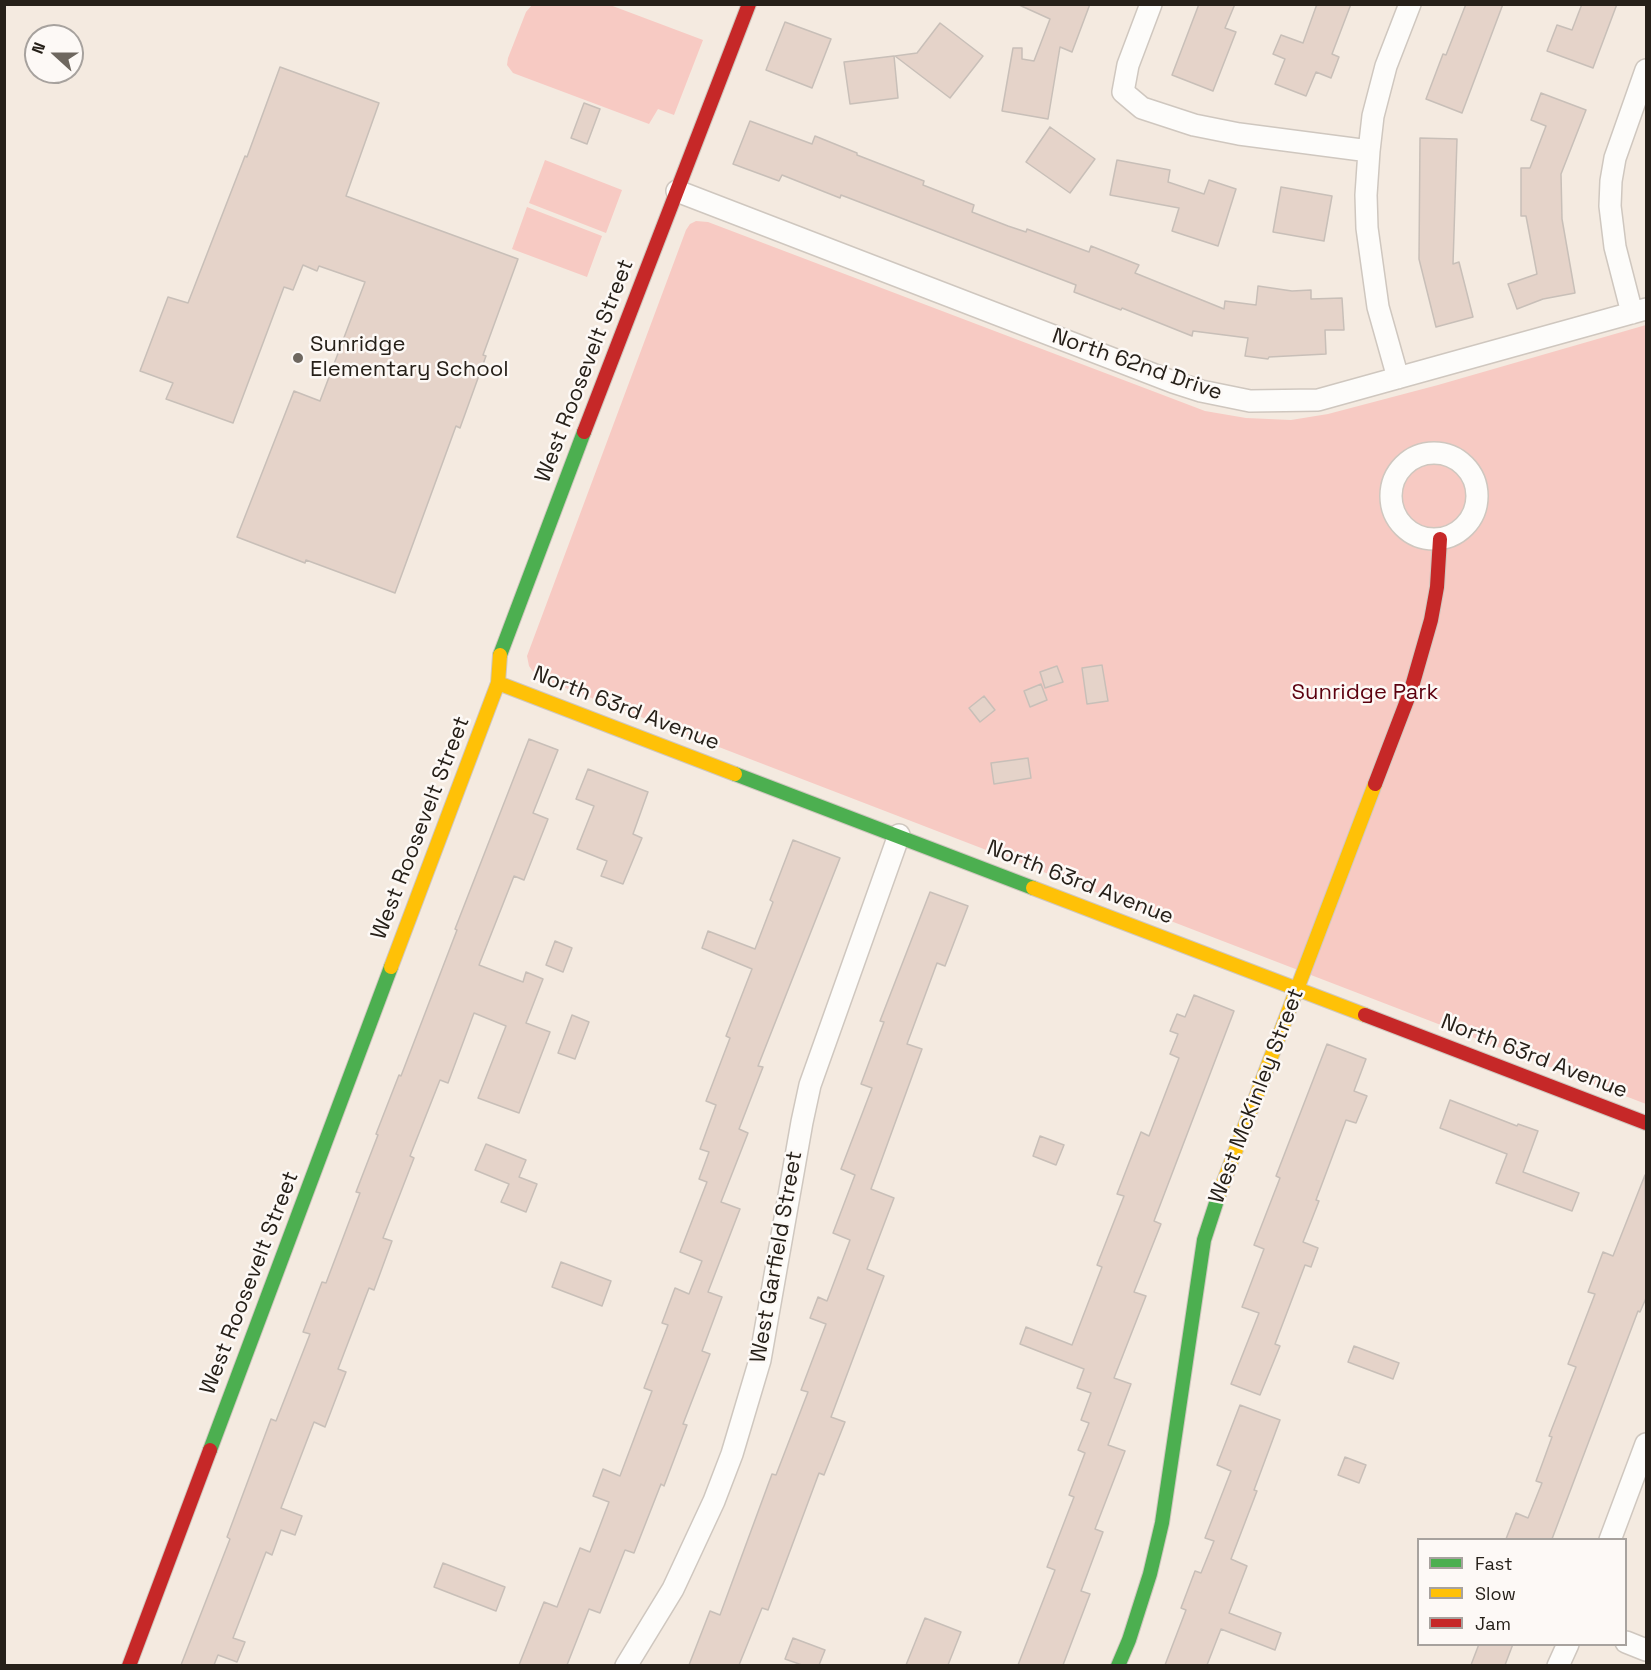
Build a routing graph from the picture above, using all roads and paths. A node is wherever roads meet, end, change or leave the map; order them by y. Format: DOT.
graph roads {
  1 [pos="749,4"];
  2 [pos="1151,4"];
  3 [pos="1410,4"];
  4 [pos="1647,70"];
  5 [pos="1369,151"];
  6 [pos="677,191"];
  7 [pos="1640,311"];
  8 [pos="1398,378"];
  9 [pos="1440,539"];
  10 [pos="498,683"];
  11 [pos="899,835"];
  12 [pos="1298,990"];
  13 [pos="1647,1123"];
  14 [pos="1647,1444"];
  15 [pos="1610,1538"];
  16 [pos="1627,1641"];
  17 [pos="1567,1646"];
  18 [pos="1647,1650"];
  19 [pos="129,1665"];
  20 [pos="626,1665"];
  21 [pos="1118,1665"];
  22 [pos="1558,1665"];
  1 -- 6 [label="street, West Roosevelt Street"];
  2 -- 5 [label="street"];
  3 -- 5 [label="street"];
  4 -- 7 [label="street"];
  5 -- 8 [label="street"];
  6 -- 8 [label="street, North 62nd Drive"];
  6 -- 10 [label="street, West Roosevelt Street"];
  7 -- 8 [label="street, North 62nd Drive"];
  9 -- 9 [label="street"];
  9 -- 12 [label="street, West McKinley Street"];
  10 -- 11 [label="street, North 63rd Avenue"];
  10 -- 19 [label="street, West Roosevelt Street"];
  11 -- 12 [label="street, North 63rd Avenue"];
  11 -- 20 [label="street, West Garfield Street"];
  12 -- 13 [label="street, North 63rd Avenue"];
  12 -- 21 [label="street, West McKinley Street"];
  14 -- 15 [label="street"];
  16 -- 18 [label="street"];
  17 -- 22 [label="street"];
}
